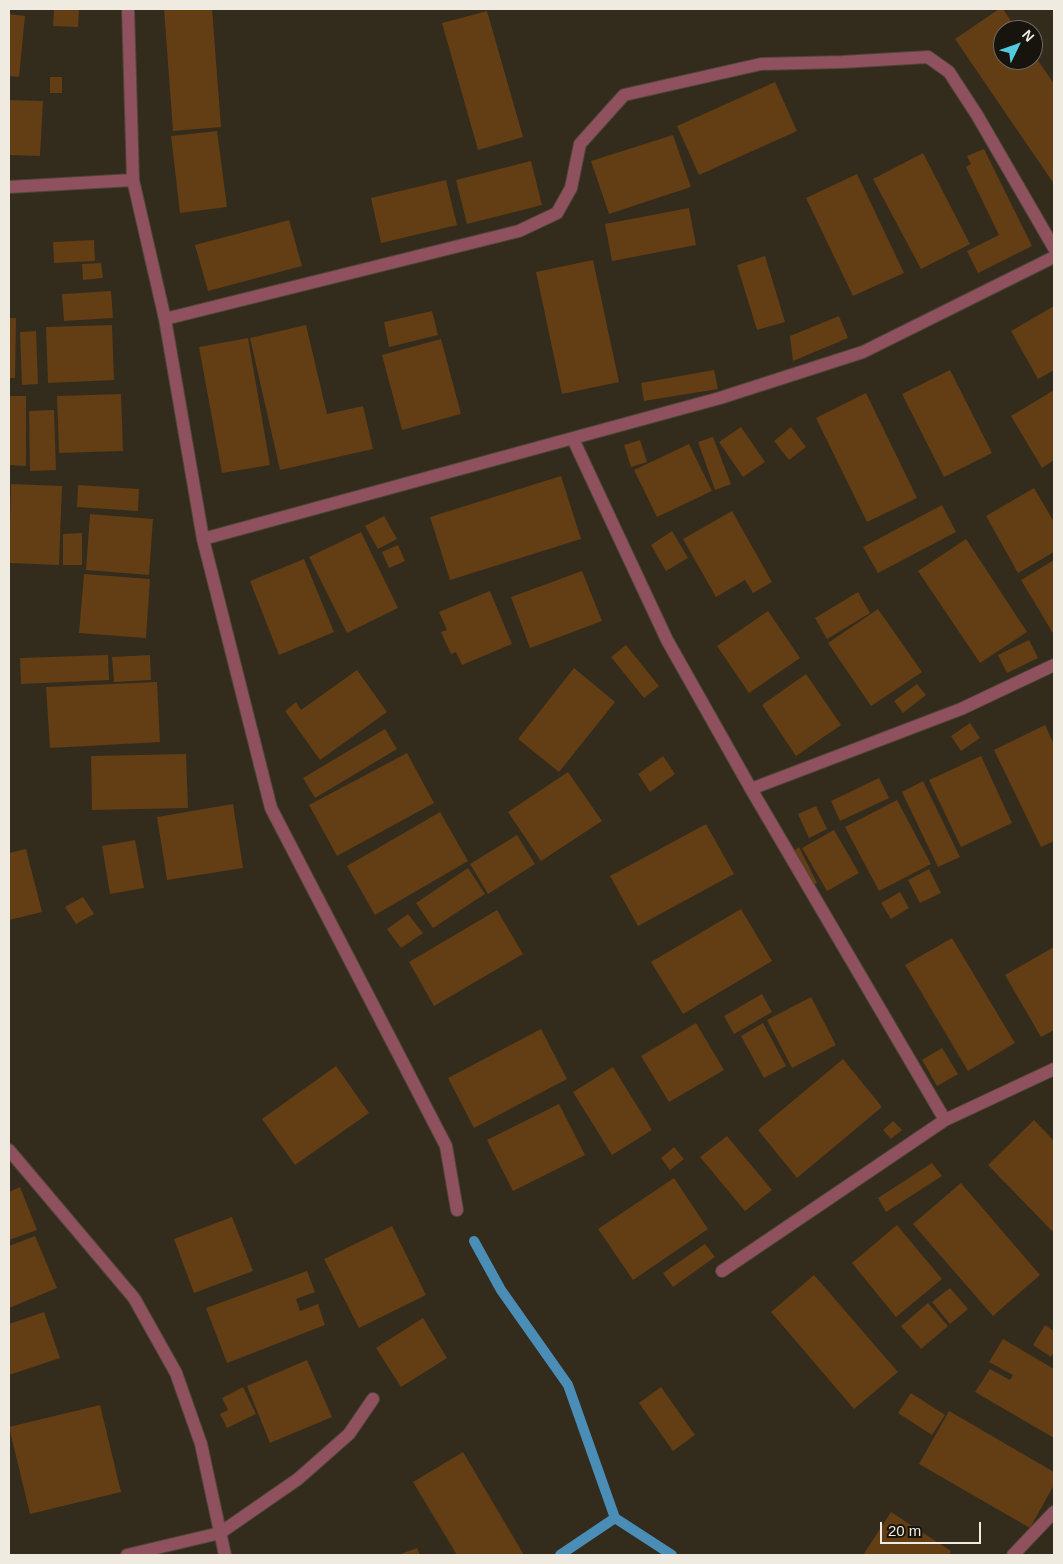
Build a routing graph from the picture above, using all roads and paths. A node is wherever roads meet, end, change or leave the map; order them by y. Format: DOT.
graph roads {
  1 [pos="128,9"];
  2 [pos="133,180"];
  3 [pos="9,187"];
  4 [pos="1054,248"];
  5 [pos="1054,257"];
  6 [pos="165,319"];
  7 [pos="573,439"];
  8 [pos="203,539"];
  9 [pos="1054,665"];
  10 [pos="751,789"];
  11 [pos="1054,1069"];
  12 [pos="945,1120"];
  13 [pos="9,1150"];
  14 [pos="457,1210"];
  15 [pos="722,1271"];
  16 [pos="373,1399"];
  17 [pos="1054,1512"];
  18 [pos="220,1533"];
  19 [pos="127,1555"];
  20 [pos="225,1555"];
  21 [pos="1012,1555"];
  1 -- 2 [label="street"];
  2 -- 3 [label="street"];
  2 -- 6 [label="street"];
  4 -- 6 [label="street"];
  5 -- 7 [label="street"];
  6 -- 8 [label="street"];
  7 -- 8 [label="street"];
  7 -- 10 [label="street"];
  8 -- 14 [label="street"];
  9 -- 10 [label="street"];
  10 -- 12 [label="street"];
  11 -- 12 [label="street"];
  12 -- 15 [label="street"];
  13 -- 18 [label="street"];
  16 -- 18 [label="street"];
  17 -- 21 [label="street"];
  18 -- 19 [label="street"];
  18 -- 20 [label="street"];
}
